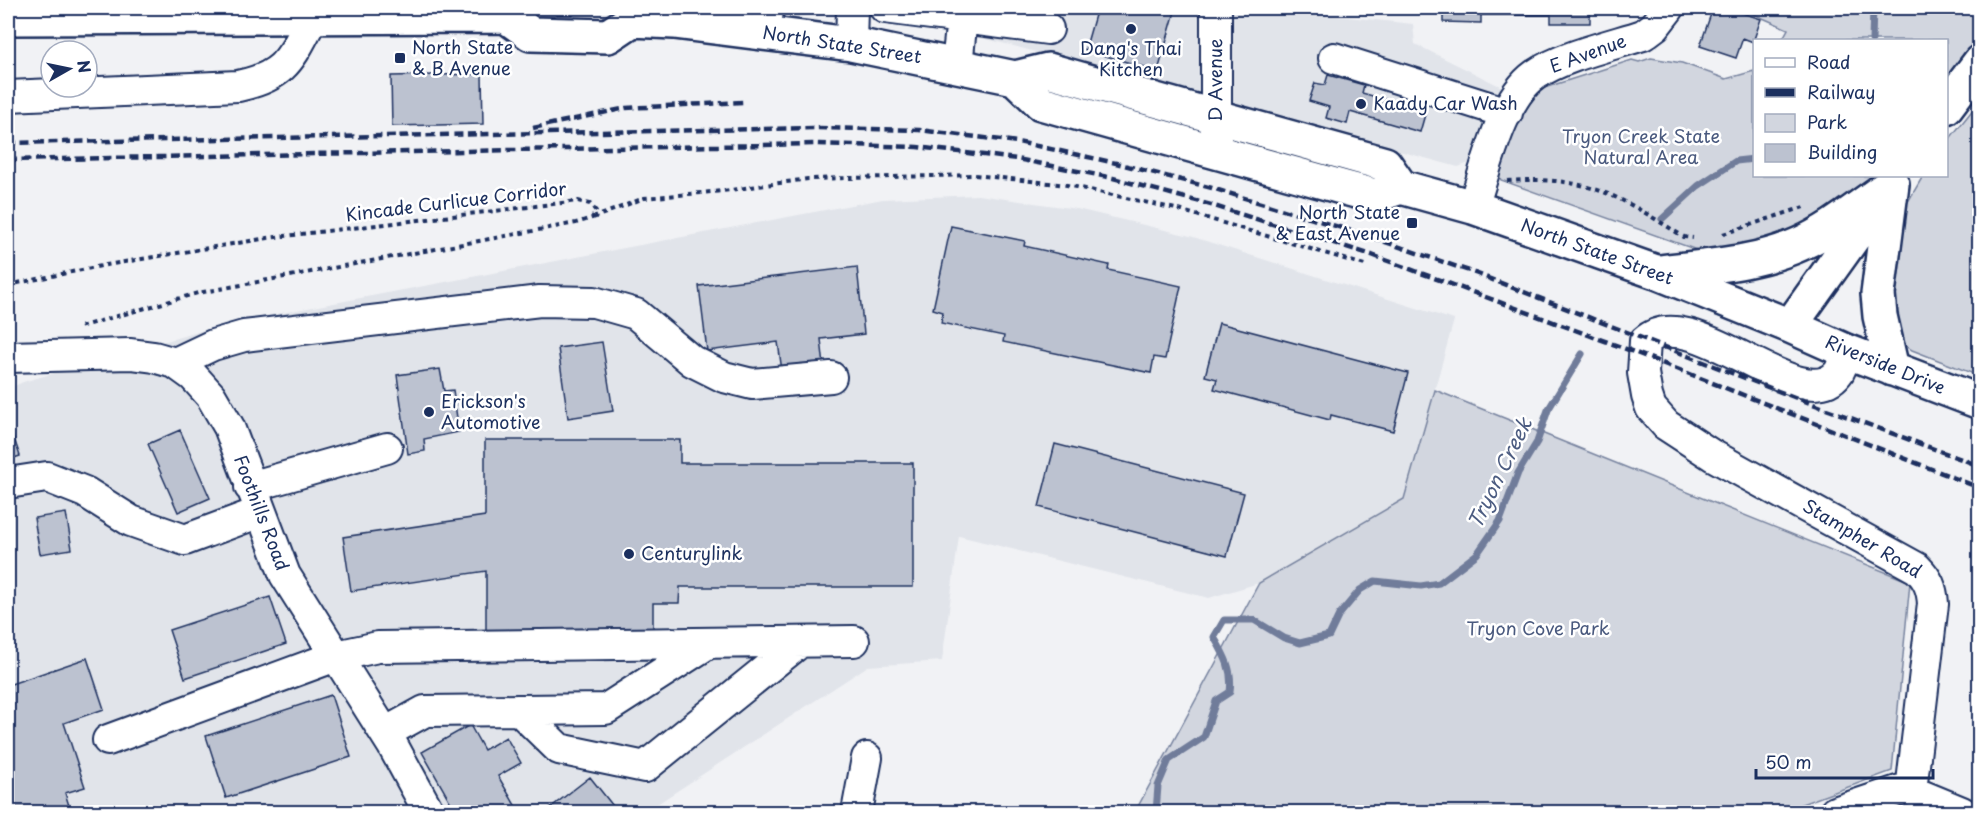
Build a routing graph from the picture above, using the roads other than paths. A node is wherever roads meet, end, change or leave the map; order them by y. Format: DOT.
graph roads {
  1 [pos="852,8"];
  2 [pos="885,8"];
  3 [pos="1216,8"];
  4 [pos="1669,8"];
  5 [pos="221,12"];
  6 [pos="513,12"];
  7 [pos="110,13"];
  8 [pos="168,13"];
  9 [pos="624,14"];
  10 [pos="314,17"];
  11 [pos="8,18"];
  12 [pos="962,18"];
  13 [pos="767,20"];
  14 [pos="1048,29"];
  15 [pos="851,44"];
  16 [pos="1334,58"];
  17 [pos="1980,63"];
  18 [pos="957,65"];
  19 [pos="1015,78"];
  20 [pos="8,96"];
  21 [pos="1948,105"];
  22 [pos="1507,113"];
  23 [pos="1216,117"];
  24 [pos="1215,152"];
  25 [pos="1895,180"];
  26 [pos="1401,187"];
  27 [pos="1478,193"];
  28 [pos="1656,272"];
  29 [pos="1790,326"];
  30 [pos="1846,351"];
  31 [pos="8,357"];
  32 [pos="175,363"];
  33 [pos="1892,369"];
  34 [pos="831,377"];
  35 [pos="1980,402"];
  36 [pos="387,448"];
  37 [pos="8,483"];
  38 [pos="255,499"];
  39 [pos="854,641"];
  40 [pos="800,642"];
  41 [pos="707,644"];
  42 [pos="336,656"];
  43 [pos="519,710"];
  44 [pos="385,733"];
  45 [pos="108,740"];
  46 [pos="867,758"];
  47 [pos="1911,791"];
  48 [pos="429,813"];
  49 [pos="857,813"];
  50 [pos="1835,813"];
  51 [pos="1962,813"];
  1 -- 15 [label="street"];
  2 -- 12 [label="street"];
  3 -- 23 [label="street, D Avenue"];
  4 -- 22 [label="street, E Avenue"];
  5 -- 8 [label="main road, North State Street"];
  5 -- 10 [label="main road, North State Street"];
  6 -- 9 [label="main road, North State Street"];
  6 -- 10 [label="main road, North State Street"];
  7 -- 8 [label="main road, North State Street"];
  7 -- 11 [label="main road, North State Street"];
  9 -- 13 [label="main road, North State Street"];
  10 -- 20 [label="street"];
  12 -- 14 [label="street"];
  12 -- 18 [label="street"];
  13 -- 15 [label="main road, North State Street"];
  15 -- 18 [label="main road, North State Street"];
  16 -- 22 [label="street"];
  17 -- 21 [label="main road"];
  18 -- 19 [label="main road, North State Street"];
  19 -- 23 [label="main road, North State Street"];
  19 -- 24 [label="main road"];
  22 -- 27 [label="street, E Avenue"];
  23 -- 24 [label="street, D Avenue"];
  23 -- 26 [label="main road, North State Street"];
  24 -- 26 [label="main road"];
  25 -- 28 [label="main road"];
  25 -- 29 [label="main road"];
  25 -- 33 [label="main road"];
  26 -- 27 [label="main road, North State Street"];
  27 -- 28 [label="main road, North State Street"];
  28 -- 29 [label="main road, North State Street"];
  29 -- 30 [label="main road, Riverside Drive"];
  30 -- 33 [label="main road, Riverside Drive"];
  30 -- 47 [label="street, Stampher Road"];
  31 -- 32 [label="street, Foothills Road"];
  32 -- 34 [label="street"];
  32 -- 38 [label="street, Foothills Road"];
  33 -- 35 [label="main road, Riverside Drive"];
  36 -- 38 [label="street"];
  37 -- 38 [label="street"];
  38 -- 42 [label="street, Foothills Road"];
  39 -- 40 [label="street"];
  40 -- 41 [label="street"];
  40 -- 43 [label="street"];
  41 -- 42 [label="street"];
  41 -- 43 [label="street"];
  42 -- 44 [label="street, Foothills Road"];
  42 -- 45 [label="street"];
  43 -- 44 [label="street"];
  44 -- 48 [label="street, Foothills Road"];
  46 -- 49 [label="street"];
  47 -- 50 [label="street"];
  47 -- 51 [label="street"];
}
